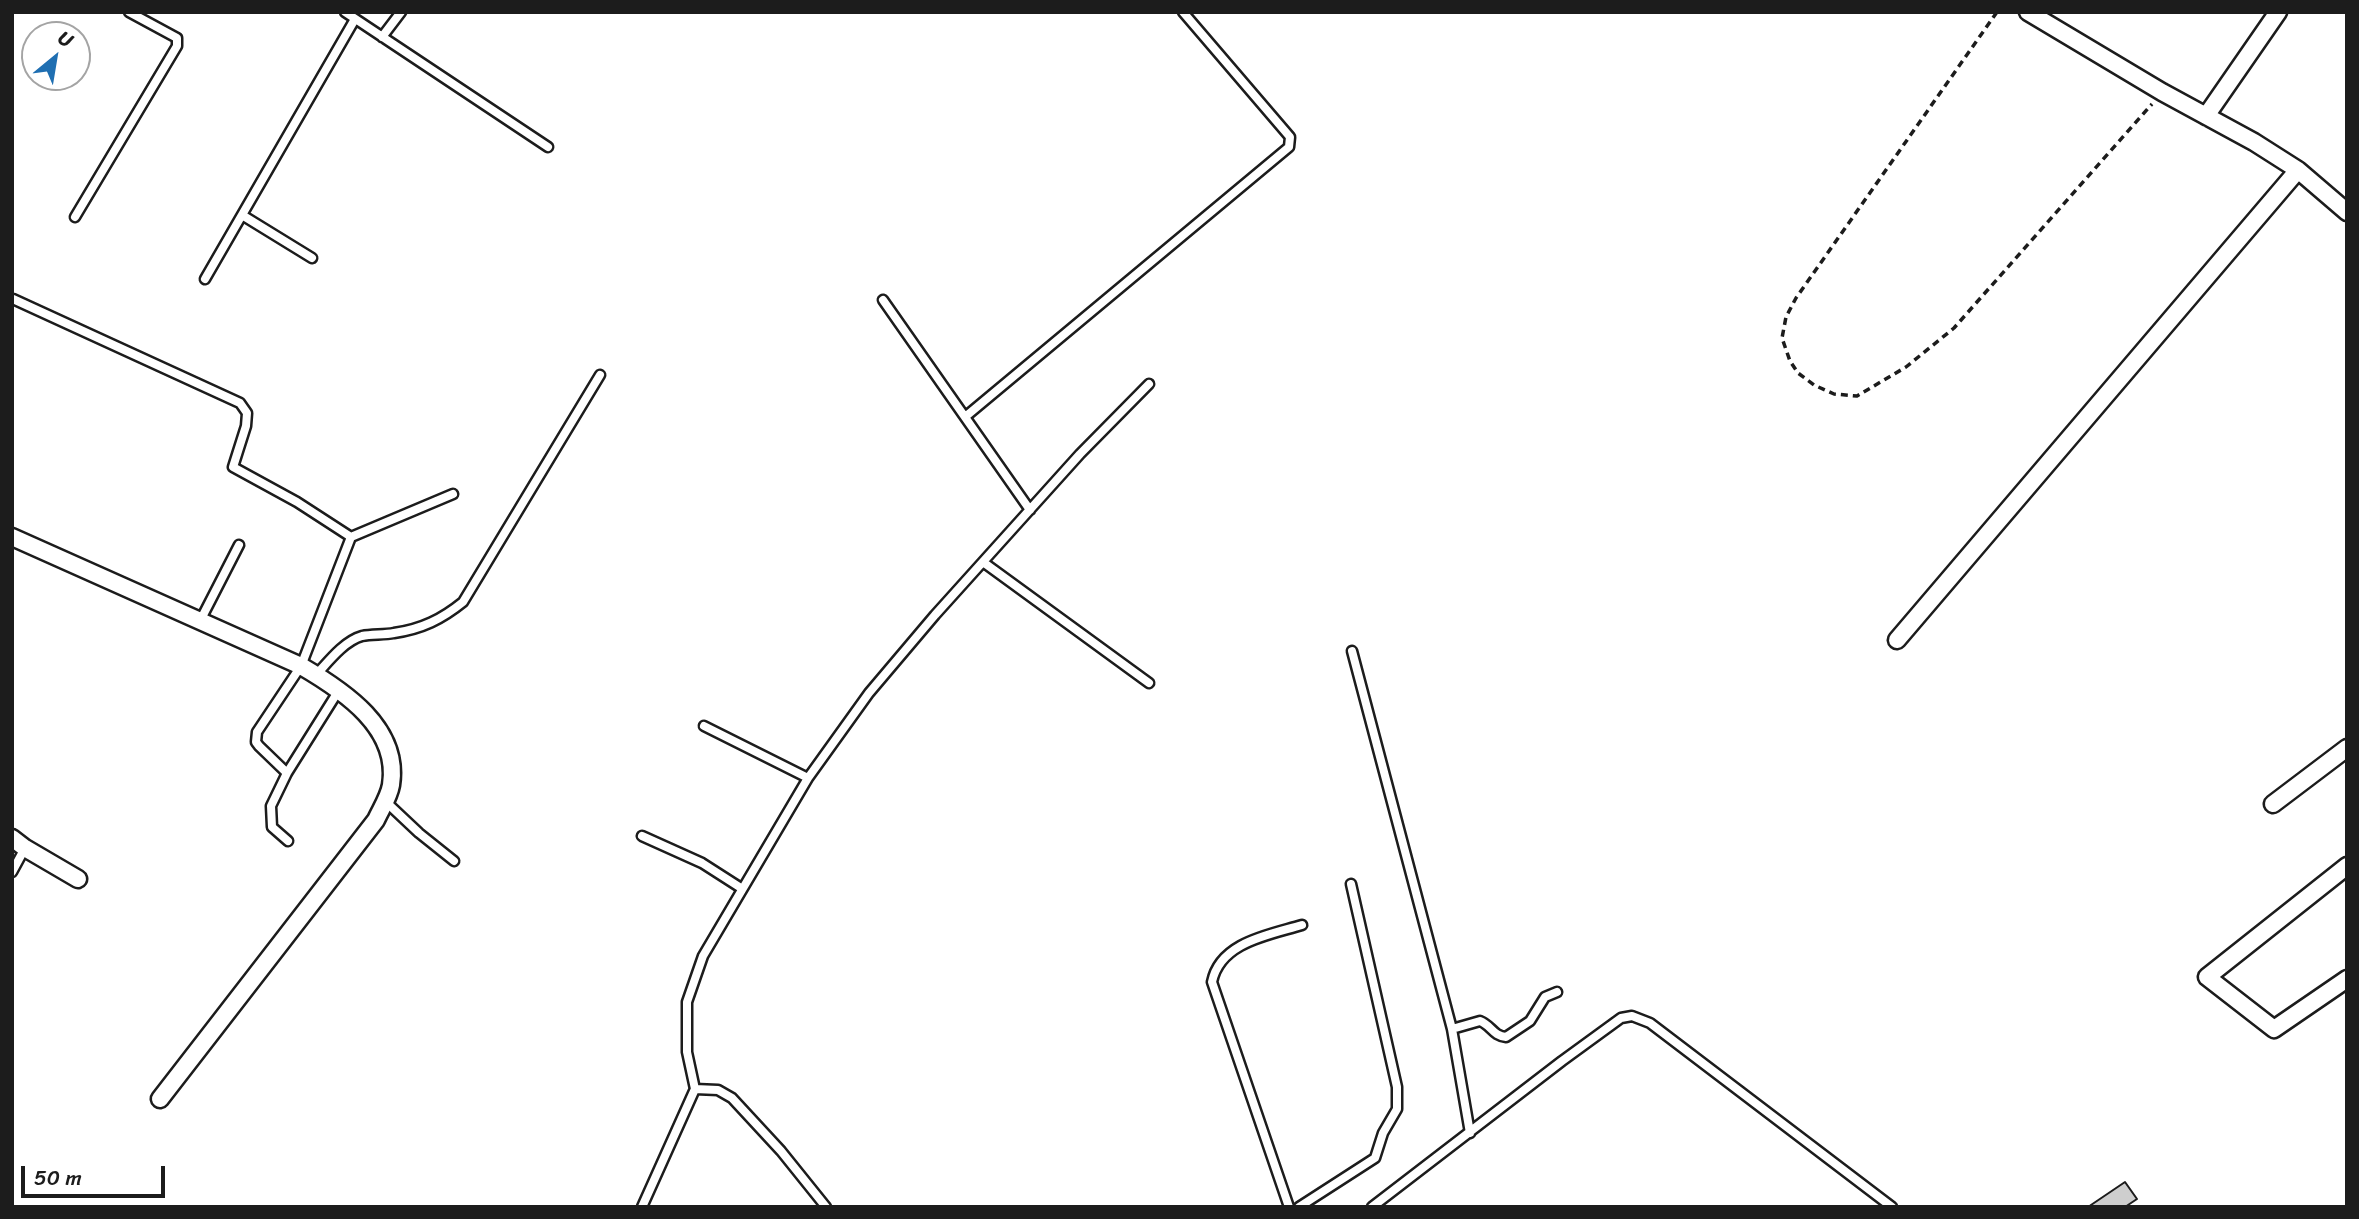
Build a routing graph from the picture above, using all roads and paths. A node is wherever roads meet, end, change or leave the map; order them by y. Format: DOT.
graph roads {
  1 [pos="130,12"];
  2 [pos="345,12"];
  3 [pos="401,12"];
  4 [pos="1183,12"];
  5 [pos="1997,12"];
  6 [pos="2028,12"];
  7 [pos="2278,12"];
  8 [pos="355,19"];
  9 [pos="2053,19"];
  10 [pos="382,37"];
  11 [pos="2162,92"];
  12 [pos="2206,116"];
  13 [pos="548,147"];
  14 [pos="2298,170"];
  15 [pos="2347,212"];
  16 [pos="242,215"];
  17 [pos="75,217"];
  18 [pos="312,258"];
  19 [pos="205,279"];
  20 [pos="13,299"];
  21 [pos="883,300"];
  22 [pos="600,375"];
  23 [pos="1149,384"];
  24 [pos="965,417"];
  25 [pos="453,494"];
  26 [pos="1030,510"];
  27 [pos="12,537"];
  28 [pos="351,537"];
  29 [pos="239,545"];
  30 [pos="983,562"];
  31 [pos="200,621"];
  32 [pos="1897,640"];
  33 [pos="1352,651"];
  34 [pos="301,666"];
  35 [pos="316,675"];
  36 [pos="1149,683"];
  37 [pos="340,690"];
  38 [pos="704,726"];
  39 [pos="2347,748"];
  40 [pos="287,773"];
  41 [pos="808,778"];
  42 [pos="385,801"];
  43 [pos="2273,804"];
  44 [pos="642,836"];
  45 [pos="288,841"];
  46 [pos="18,843"];
  47 [pos="454,861"];
  48 [pos="2347,866"];
  49 [pos="12,873"];
  50 [pos="78,878"];
  51 [pos="1351,884"];
  52 [pos="741,888"];
  53 [pos="1302,925"];
  54 [pos="2347,979"];
  55 [pos="1557,992"];
  56 [pos="1452,1029"];
  57 [pos="695,1088"];
  58 [pos="160,1099"];
  59 [pos="1470,1133"];
  60 [pos="642,1207"];
  61 [pos="826,1207"];
  62 [pos="1289,1207"];
  63 [pos="1298,1207"];
  64 [pos="1372,1207"];
  65 [pos="1892,1207"];
  1 -- 17 [label="lane"];
  2 -- 8 [label="lane"];
  3 -- 10 [label="lane"];
  4 -- 24 [label="lane"];
  5 -- 11 [label="path"];
  6 -- 9 [label="street"];
  7 -- 12 [label="street"];
  8 -- 10 [label="lane"];
  8 -- 16 [label="lane"];
  9 -- 11 [label="street"];
  10 -- 13 [label="lane"];
  11 -- 12 [label="street"];
  12 -- 14 [label="street"];
  14 -- 15 [label="street"];
  14 -- 32 [label="street"];
  16 -- 18 [label="lane"];
  16 -- 19 [label="lane"];
  20 -- 28 [label="lane"];
  21 -- 24 [label="lane"];
  22 -- 35 [label="lane"];
  23 -- 26 [label="lane"];
  24 -- 26 [label="lane"];
  25 -- 28 [label="lane"];
  26 -- 30 [label="lane"];
  27 -- 31 [label="street"];
  28 -- 34 [label="lane"];
  29 -- 31 [label="lane"];
  30 -- 36 [label="lane"];
  30 -- 41 [label="lane"];
  31 -- 34 [label="street"];
  33 -- 56 [label="lane"];
  34 -- 35 [label="street"];
  34 -- 40 [label="lane"];
  35 -- 37 [label="street"];
  37 -- 40 [label="lane"];
  37 -- 42 [label="street"];
  38 -- 41 [label="lane"];
  39 -- 43 [label="street"];
  40 -- 45 [label="lane"];
  41 -- 52 [label="lane"];
  42 -- 47 [label="lane"];
  42 -- 58 [label="street"];
  44 -- 52 [label="lane"];
  46 -- 49 [label="lane"];
  46 -- 50 [label="street"];
  48 -- 54 [label="street"];
  51 -- 63 [label="lane"];
  52 -- 57 [label="lane"];
  53 -- 62 [label="lane"];
  55 -- 56 [label="lane"];
  56 -- 59 [label="lane"];
  57 -- 60 [label="lane"];
  57 -- 61 [label="lane"];
  59 -- 64 [label="lane"];
  59 -- 65 [label="lane"];
}
